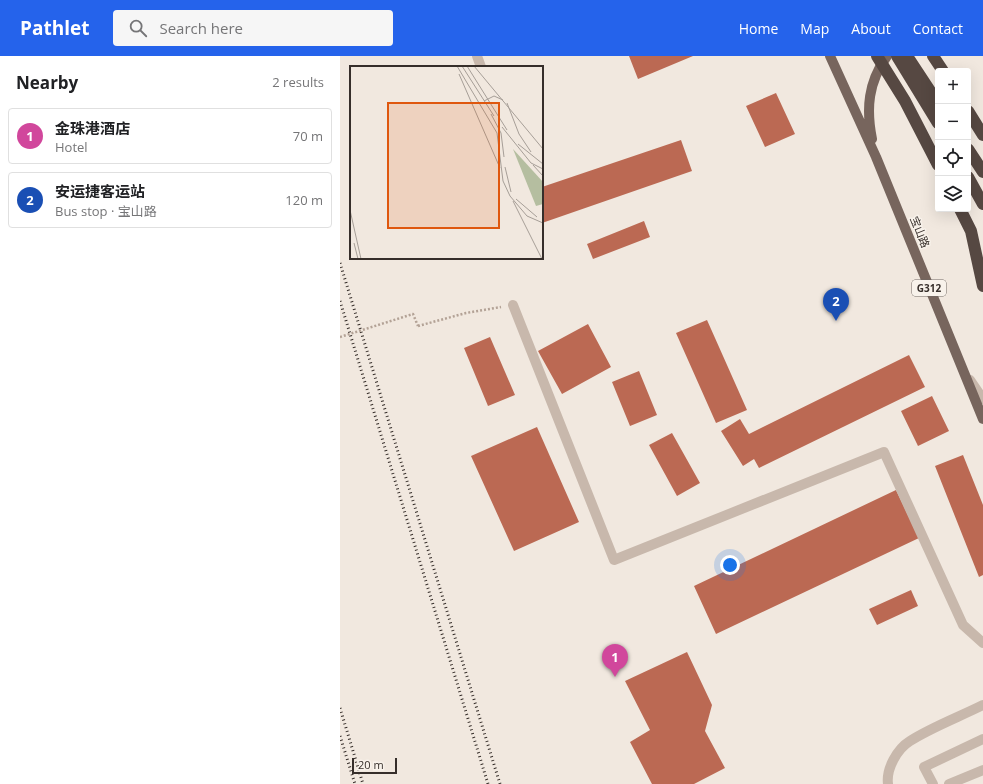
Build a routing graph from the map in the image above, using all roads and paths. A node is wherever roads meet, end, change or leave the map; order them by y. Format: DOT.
graph roads {
  1 [pos="477,56"];
  2 [pos="830,56"];
  3 [pos="877,56"];
  4 [pos="887,56"];
  5 [pos="897,56"];
  6 [pos="907,56"];
  7 [pos="933,56"];
  8 [pos="481,66"];
  9 [pos="941,68"];
  10 [pos="935,98"];
  11 [pos="971,116"];
  12 [pos="935,118"];
  13 [pos="983,135"];
  14 [pos="971,154"];
  15 [pos="876,157"];
  16 [pos="935,159"];
  17 [pos="983,172"];
  18 [pos="971,182"];
  19 [pos="983,204"];
  20 [pos="962,212"];
  21 [pos="983,286"];
  22 [pos="513,305"];
  23 [pos="340,337"];
  24 [pos="964,372"];
  25 [pos="983,399"];
  26 [pos="983,419"];
  27 [pos="983,644"];
  28 [pos="983,705"];
  29 [pos="983,739"];
  30 [pos="983,770"];
  31 [pos="888,784"];
  32 [pos="933,784"];
  33 [pos="949,784"];
  1 -- 8 [label="street"];
  2 -- 15 [label="main road, 宝山路 / G312"];
  3 -- 16 [label="highway, bridge"];
  4 -- 15 [label="main road"];
  5 -- 12 [label="highway"];
  6 -- 10 [label="highway"];
  7 -- 9 [label="highway"];
  11 -- 13 [label="highway"];
  14 -- 17 [label="highway"];
  15 -- 24 [label="main road, 宝山路 / G312"];
  18 -- 19 [label="highway"];
  20 -- 21 [label="highway"];
  22 -- 23 [label="path, bridge"];
  22 -- 27 [label="street"];
  24 -- 25 [label="street"];
  24 -- 26 [label="main road, 宝山路 / G312"];
  28 -- 31 [label="street"];
  29 -- 32 [label="street"];
  30 -- 33 [label="street"];
}
